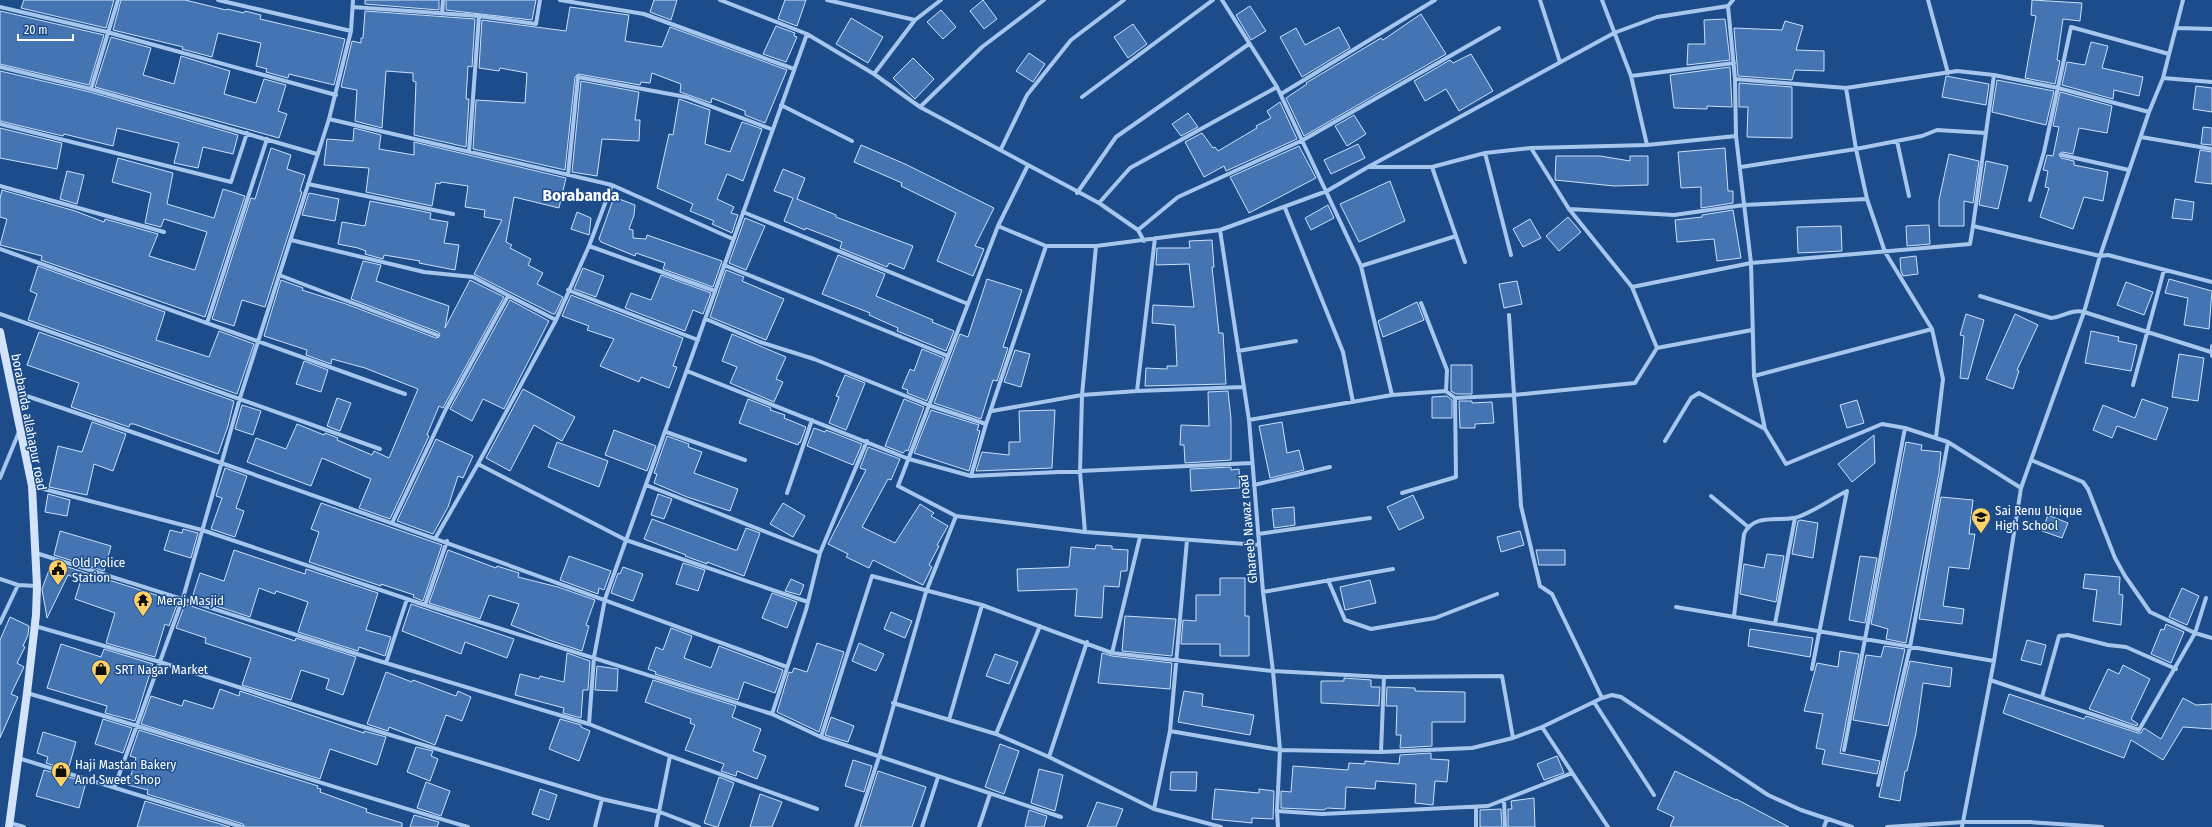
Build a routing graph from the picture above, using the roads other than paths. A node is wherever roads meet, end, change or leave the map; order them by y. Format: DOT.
graph roads {
  1 [pos="118,0"];
  2 [pos="218,0"];
  3 [pos="353,0"];
  4 [pos="443,0"];
  5 [pos="540,0"];
  6 [pos="560,0"];
  7 [pos="720,0"];
  8 [pos="827,0"];
  9 [pos="858,0"];
  10 [pos="940,0"];
  11 [pos="1044,0"];
  12 [pos="1124,0"];
  13 [pos="1213,0"];
  14 [pos="1222,0"];
  15 [pos="1435,0"];
  16 [pos="1540,0"];
  17 [pos="1602,0"];
  18 [pos="1733,0"];
  19 [pos="1928,0"];
  20 [pos="2183,0"];
  21 [pos="856,5"];
  22 [pos="1728,6"];
  23 [pos="0,7"];
  24 [pos="353,7"];
  25 [pos="442,14"];
  26 [pos="479,16"];
  27 [pos="915,20"];
  28 [pos="1499,28"];
  29 [pos="2177,28"];
  30 [pos="2212,29"];
  31 [pos="351,31"];
  32 [pos="107,32"];
  33 [pos="1614,33"];
  34 [pos="806,34"];
  35 [pos="1249,44"];
  36 [pos="2169,54"];
  37 [pos="1560,62"];
  38 [pos="1734,63"];
  39 [pos="0,67"];
  40 [pos="794,68"];
  41 [pos="1948,73"];
  42 [pos="874,74"];
  43 [pos="1994,75"];
  44 [pos="1631,76"];
  45 [pos="2163,78"];
  46 [pos="1735,79"];
  47 [pos="2212,82"];
  48 [pos="1277,87"];
  49 [pos="1846,88"];
  50 [pos="2058,88"];
  51 [pos="91,89"];
  52 [pos="1281,94"];
  53 [pos="336,95"];
  54 [pos="1082,97"];
  55 [pos="781,105"];
  56 [pos="920,107"];
  57 [pos="2149,112"];
  58 [pos="329,119"];
  59 [pos="0,124"];
  60 [pos="771,129"];
  61 [pos="1986,132"];
  62 [pos="247,133"];
  63 [pos="1736,136"];
  64 [pos="2140,137"];
  65 [pos="267,139"];
  66 [pos="1303,140"];
  67 [pos="852,141"];
  68 [pos="1897,141"];
  69 [pos="1647,145"];
  70 [pos="1531,148"];
  71 [pos="1001,149"];
  72 [pos="1856,149"];
  73 [pos="2212,149"];
  74 [pos="469,152"];
  75 [pos="1485,153"];
  76 [pos="317,154"];
  77 [pos="2062,155"];
  78 [pos="1028,165"];
  79 [pos="1368,167"];
  80 [pos="1432,167"];
  81 [pos="1741,168"];
  82 [pos="2129,170"];
  83 [pos="568,174"];
  84 [pos="308,184"];
  85 [pos="612,184"];
  86 [pos="0,186"];
  87 [pos="1327,191"];
  88 [pos="1077,193"];
  89 [pos="1909,196"];
  90 [pos="1867,199"];
  91 [pos="2030,200"];
  92 [pos="1100,203"];
  93 [pos="1744,205"];
  94 [pos="1285,208"];
  95 [pos="1569,210"];
  96 [pos="743,212"];
  97 [pos="453,214"];
  98 [pos="998,226"];
  99 [pos="1973,226"];
  100 [pos="1138,230"];
  101 [pos="1220,230"];
  102 [pos="164,232"];
  103 [pos="1456,236"];
  104 [pos="1155,238"];
  105 [pos="734,239"];
  106 [pos="292,240"];
  107 [pos="1144,240"];
  108 [pos="590,246"];
  109 [pos="1046,246"];
  110 [pos="1096,246"];
  111 [pos="0,249"];
  112 [pos="1885,252"];
  113 [pos="1510,255"];
  114 [pos="2100,256"];
  115 [pos="1465,262"];
  116 [pos="1751,263"];
  117 [pos="724,265"];
  118 [pos="1361,266"];
  119 [pos="2164,270"];
  120 [pos="280,275"];
  121 [pos="2212,282"];
  122 [pos="1632,287"];
  123 [pos="568,290"];
  124 [pos="715,291"];
  125 [pos="508,296"];
  126 [pos="1980,296"];
  127 [pos="1422,303"];
  128 [pos="968,304"];
  129 [pos="2084,312"];
  130 [pos="0,314"];
  131 [pos="1509,315"];
  132 [pos="706,319"];
  133 [pos="556,320"];
  134 [pos="207,322"];
  135 [pos="1752,330"];
  136 [pos="1932,330"];
  137 [pos="0,332"];
  138 [pos="2148,333"];
  139 [pos="437,335"];
  140 [pos="698,340"];
  141 [pos="259,341"];
  142 [pos="1296,341"];
  143 [pos="2212,346"];
  144 [pos="1658,348"];
  145 [pos="1238,351"];
  146 [pos="1,352"];
  147 [pos="2212,354"];
  148 [pos="948,356"];
  149 [pos="687,371"];
  150 [pos="1754,376"];
  151 [pos="2133,385"];
  152 [pos="1244,387"];
  153 [pos="12,391"];
  154 [pos="1137,391"];
  155 [pos="1446,391"];
  156 [pos="405,394"];
  157 [pos="1082,395"];
  158 [pos="1392,395"];
  159 [pos="1514,395"];
  160 [pos="240,398"];
  161 [pos="1455,398"];
  162 [pos="1353,402"];
  163 [pos="929,405"];
  164 [pos="992,411"];
  165 [pos="812,420"];
  166 [pos="1248,420"];
  167 [pos="986,424"];
  168 [pos="1905,428"];
  169 [pos="1765,429"];
  170 [pos="20,430"];
  171 [pos="666,432"];
  172 [pos="1936,437"];
  173 [pos="867,441"];
  174 [pos="1665,441"];
  175 [pos="1948,442"];
  176 [pos="380,449"];
  177 [pos="909,459"];
  178 [pos="745,460"];
  179 [pos="2031,460"];
  180 [pos="222,462"];
  181 [pos="1252,463"];
  182 [pos="478,464"];
  183 [pos="1330,467"];
  184 [pos="1080,472"];
  185 [pos="971,476"];
  186 [pos="0,478"];
  187 [pos="646,485"];
  188 [pos="1254,485"];
  189 [pos="32,486"];
  190 [pos="2021,488"];
  191 [pos="787,492"];
  192 [pos="1402,493"];
  193 [pos="1710,496"];
  194 [pos="956,516"];
  195 [pos="1370,518"];
  196 [pos="1795,518"];
  197 [pos="392,523"];
  198 [pos="1748,526"];
  199 [pos="202,530"];
  200 [pos="1085,532"];
  201 [pos="1258,534"];
  202 [pos="436,537"];
  203 [pos="1140,537"];
  204 [pos="626,540"];
  205 [pos="1187,540"];
  206 [pos="447,541"];
  207 [pos="1260,545"];
  208 [pos="35,553"];
  209 [pos="820,553"];
  210 [pos="1393,569"];
  211 [pos="0,579"];
  212 [pos="1328,580"];
  213 [pos="18,584"];
  214 [pos="37,586"];
  215 [pos="926,592"];
  216 [pos="1263,592"];
  217 [pos="1497,594"];
  218 [pos="183,598"];
  219 [pos="2206,598"];
  220 [pos="407,599"];
  221 [pos="605,599"];
  222 [pos="808,602"];
  223 [pos="425,605"];
  224 [pos="982,605"];
  225 [pos="1676,606"];
  226 [pos="1734,616"];
  227 [pos="0,623"];
  228 [pos="1775,624"];
  229 [pos="34,626"];
  230 [pos="1040,626"];
  231 [pos="1820,631"];
  232 [pos="2195,633"];
  233 [pos="2212,638"];
  234 [pos="1866,639"];
  235 [pos="1088,642"];
  236 [pos="1910,647"];
  237 [pos="1112,653"];
  238 [pos="594,657"];
  239 [pos="1177,660"];
  240 [pos="160,662"];
  241 [pos="1994,662"];
  242 [pos="386,663"];
  243 [pos="788,667"];
  244 [pos="1812,669"];
  245 [pos="2176,669"];
  246 [pos="1274,671"];
  247 [pos="1384,677"];
  248 [pos="1990,680"];
  249 [pos="27,693"];
  250 [pos="2042,697"];
  251 [pos="1602,698"];
  252 [pos="1594,702"];
  253 [pos="894,703"];
  254 [pos="772,714"];
  255 [pos="949,720"];
  256 [pos="589,724"];
  257 [pos="138,725"];
  258 [pos="1542,728"];
  259 [pos="1170,731"];
  260 [pos="996,734"];
  261 [pos="821,737"];
  262 [pos="1513,738"];
  263 [pos="1280,750"];
  264 [pos="1844,750"];
  265 [pos="1381,752"];
  266 [pos="670,756"];
  267 [pos="879,757"];
  268 [pos="1049,757"];
  269 [pos="18,758"];
  270 [pos="1572,773"];
  271 [pos="938,777"];
  272 [pos="1878,785"];
  273 [pos="115,786"];
  274 [pos="990,794"];
  275 [pos="1654,795"];
  276 [pos="602,799"];
  277 [pos="1504,800"];
  278 [pos="1476,807"];
  279 [pos="817,809"];
  280 [pos="1154,809"];
  281 [pos="1277,811"];
  282 [pos="660,812"];
  283 [pos="1062,818"];
  284 [pos="1827,819"];
  285 [pos="1964,822"];
  286 [pos="9,825"];
  287 [pos="2029,825"];
  288 [pos="24,827"];
  289 [pos="242,827"];
  290 [pos="468,827"];
  291 [pos="595,827"];
  292 [pos="656,827"];
  293 [pos="697,827"];
  294 [pos="856,827"];
  295 [pos="922,827"];
  296 [pos="979,827"];
  297 [pos="1221,827"];
  298 [pos="1278,827"];
  299 [pos="1476,827"];
  300 [pos="1505,827"];
  301 [pos="1608,827"];
  302 [pos="1824,827"];
  303 [pos="1852,827"];
  304 [pos="1887,827"];
  305 [pos="1962,827"];
  306 [pos="2100,827"];
  1 -- 32 [label="street"];
  2 -- 31 [label="street"];
  3 -- 24 [label="street"];
  4 -- 25 [label="street"];
  5 -- 26 [label="street"];
  6 -- 40 [label="street"];
  7 -- 34 [label="street"];
  8 -- 21 [label="street"];
  9 -- 21 [label="street"];
  10 -- 27 [label="street"];
  11 -- 56 [label="street"];
  12 -- 71 [label="street"];
  13 -- 54 [label="street"];
  14 -- 35 [label="street"];
  15 -- 52 [label="street"];
  16 -- 37 [label="street"];
  17 -- 33 [label="street"];
  18 -- 22 [label="street"];
  19 -- 41 [label="street"];
  20 -- 29 [label="street"];
  21 -- 27 [label="street"];
  22 -- 33 [label="street"];
  22 -- 38 [label="street"];
  23 -- 32 [label="street"];
  24 -- 25 [label="street"];
  24 -- 31 [label="street"];
  25 -- 26 [label="street"];
  26 -- 74 [label="street"];
  27 -- 42 [label="street"];
  28 -- 66 [label="street"];
  29 -- 30 [label="street"];
  29 -- 36 [label="street"];
  31 -- 53 [label="street"];
  32 -- 51 [label="street"];
  32 -- 53 [label="street"];
  33 -- 37 [label="street"];
  33 -- 44 [label="street"];
  34 -- 40 [label="street"];
  34 -- 42 [label="street"];
  35 -- 48 [label="street"];
  35 -- 88 [label="street"];
  36 -- 45 [label="street"];
  36 -- 50 [label="street"];
  37 -- 79 [label="street"];
  38 -- 44 [label="street"];
  38 -- 46 [label="street"];
  39 -- 51 [label="street"];
  40 -- 55 [label="street"];
  41 -- 43 [label="street"];
  41 -- 49 [label="street"];
  42 -- 56 [label="street"];
  43 -- 50 [label="street"];
  43 -- 61 [label="street"];
  44 -- 69 [label="street"];
  45 -- 47 [label="street"];
  45 -- 57 [label="street"];
  46 -- 49 [label="street"];
  46 -- 63 [label="street"];
  48 -- 52 [label="street"];
  48 -- 92 [label="street"];
  49 -- 72 [label="street"];
  50 -- 57 [label="street"];
  50 -- 91 [label="street"];
  51 -- 62 [label="street"];
  52 -- 66 [label="street"];
  53 -- 58 [label="street"];
  55 -- 60 [label="street"];
  55 -- 67 [label="street"];
  56 -- 71 [label="street"];
  57 -- 64 [label="street"];
  58 -- 74 [label="street"];
  58 -- 76 [label="street"];
  59 -- 62 [label="street"];
  60 -- 83 [label="street"];
  60 -- 96 [label="street"];
  61 -- 68 [label="street"];
  61 -- 99 [label="street"];
  62 -- 65 [label="street"];
  63 -- 69 [label="street"];
  63 -- 81 [label="street"];
  64 -- 73 [label="street"];
  64 -- 82 [label="street"];
  65 -- 76 [label="street"];
  65 -- 134 [label="street"];
  66 -- 87 [label="street"];
  66 -- 100 [label="street"];
  68 -- 72 [label="street"];
  68 -- 89 [label="street"];
  69 -- 70 [label="street"];
  70 -- 75 [label="street"];
  70 -- 95 [label="street"];
  71 -- 78 [label="street"];
  72 -- 81 [label="street"];
  72 -- 90 [label="street"];
  74 -- 83 [label="street"];
  75 -- 80 [label="street"];
  75 -- 113 [label="street"];
  76 -- 84 [label="street"];
  77 -- 82 [label="street"];
  78 -- 88 [label="street"];
  78 -- 98 [label="street"];
  79 -- 80 [label="street"];
  79 -- 87 [label="street"];
  80 -- 103 [label="street"];
  81 -- 93 [label="street"];
  82 -- 114 [label="street"];
  83 -- 85 [label="street"];
  84 -- 97 [label="street"];
  84 -- 106 [label="street"];
  85 -- 105 [label="street"];
  85 -- 108 [label="street"];
  86 -- 102 [label="street"];
  87 -- 94 [label="street"];
  87 -- 118 [label="street"];
  88 -- 92 [label="street"];
  90 -- 93 [label="street"];
  90 -- 112 [label="street"];
  92 -- 100 [label="street"];
  93 -- 95 [label="street"];
  93 -- 116 [label="street"];
  94 -- 101 [label="street"];
  94 -- 162 [label="street"];
  95 -- 122 [label="street"];
  96 -- 105 [label="street"];
  96 -- 128 [label="street"];
  98 -- 109 [label="street"];
  98 -- 128 [label="street"];
  99 -- 112 [label="street"];
  99 -- 114 [label="street"];
  100 -- 107 [label="street"];
  101 -- 104 [label="street"];
  101 -- 145 [label="street, Ghareeb Nawaz road"];
  103 -- 115 [label="street"];
  103 -- 118 [label="street"];
  104 -- 107 [label="street"];
  104 -- 154 [label="street"];
  105 -- 117 [label="street"];
  106 -- 120 [label="street"];
  106 -- 125 [label="street"];
  107 -- 110 [label="street"];
  108 -- 123 [label="street"];
  108 -- 124 [label="street"];
  109 -- 110 [label="street"];
  109 -- 164 [label="street"];
  110 -- 157 [label="street"];
  111 -- 134 [label="street"];
  112 -- 116 [label="street"];
  112 -- 136 [label="street"];
  114 -- 119 [label="street"];
  114 -- 129 [label="street"];
  116 -- 122 [label="street"];
  116 -- 135 [label="street"];
  117 -- 124 [label="street"];
  117 -- 148 [label="street"];
  118 -- 158 [label="street"];
  119 -- 121 [label="street"];
  119 -- 138 [label="street"];
  120 -- 139 [label="street"];
  120 -- 141 [label="street"];
  122 -- 144 [label="street"];
  123 -- 133 [label="street"];
  123 -- 140 [label="street"];
  124 -- 132 [label="street"];
  125 -- 133 [label="street"];
  125 -- 197 [label="street"];
  126 -- 129 [label="street"];
  127 -- 155 [label="street"];
  128 -- 148 [label="street"];
  129 -- 138 [label="street"];
  129 -- 179 [label="street"];
  130 -- 160 [label="street"];
  131 -- 159 [label="street"];
  132 -- 140 [label="street"];
  132 -- 163 [label="street"];
  133 -- 182 [label="street"];
  134 -- 141 [label="street"];
  135 -- 144 [label="street"];
  135 -- 150 [label="street"];
  136 -- 150 [label="street"];
  136 -- 172 [label="street"];
  137 -- 146 [label="main road, borabanda allahapur road"];
  138 -- 147 [label="street"];
  138 -- 151 [label="street"];
  140 -- 149 [label="street"];
  141 -- 156 [label="street"];
  141 -- 160 [label="street"];
  142 -- 145 [label="street"];
  143 -- 147 [label="street"];
  144 -- 159 [label="street"];
  145 -- 152 [label="street, Ghareeb Nawaz road"];
  146 -- 153 [label="main road, borabanda allahapur road"];
  148 -- 163 [label="street"];
  149 -- 165 [label="street"];
  149 -- 171 [label="street"];
  150 -- 169 [label="street"];
  152 -- 154 [label="street"];
  152 -- 166 [label="street, Ghareeb Nawaz road"];
  153 -- 170 [label="main road, borabanda allahapur road"];
  153 -- 180 [label="street"];
  154 -- 157 [label="street"];
  155 -- 158 [label="street"];
  155 -- 161 [label="street"];
  157 -- 164 [label="street"];
  157 -- 184 [label="street"];
  158 -- 162 [label="street"];
  159 -- 161 [label="street"];
  159 -- 251 [label="street"];
  160 -- 176 [label="street"];
  160 -- 180 [label="street"];
  161 -- 192 [label="street"];
  162 -- 166 [label="street"];
  163 -- 167 [label="street"];
  163 -- 177 [label="street"];
  164 -- 167 [label="street"];
  165 -- 173 [label="street"];
  165 -- 191 [label="street"];
  166 -- 181 [label="street, Ghareeb Nawaz road"];
  167 -- 185 [label="street"];
  168 -- 169 [label="street"];
  168 -- 172 [label="street"];
  168 -- 234 [label="street"];
  169 -- 174 [label="street"];
  170 -- 186 [label="street"];
  170 -- 189 [label="main road, borabanda allahapur road"];
  171 -- 178 [label="street"];
  171 -- 187 [label="street"];
  172 -- 175 [label="street"];
  173 -- 177 [label="street"];
  173 -- 209 [label="street"];
  175 -- 190 [label="street"];
  175 -- 236 [label="street"];
  177 -- 185 [label="street"];
  177 -- 194 [label="street"];
  179 -- 190 [label="street"];
  179 -- 232 [label="street"];
  180 -- 197 [label="street"];
  180 -- 199 [label="street"];
  181 -- 184 [label="street"];
  181 -- 188 [label="street, Ghareeb Nawaz road"];
  182 -- 202 [label="street"];
  182 -- 204 [label="street"];
  183 -- 188 [label="street"];
  184 -- 185 [label="street"];
  184 -- 200 [label="street"];
  187 -- 204 [label="street"];
  187 -- 209 [label="street"];
  188 -- 201 [label="street, Ghareeb Nawaz road"];
  189 -- 199 [label="street"];
  189 -- 208 [label="main road, borabanda allahapur road"];
  190 -- 241 [label="street"];
  193 -- 198 [label="street"];
  194 -- 200 [label="street"];
  194 -- 215 [label="street"];
  195 -- 201 [label="street"];
  196 -- 198 [label="street"];
  196 -- 228 [label="street"];
  196 -- 231 [label="street"];
  197 -- 202 [label="street"];
  198 -- 226 [label="street"];
  199 -- 218 [label="street"];
  199 -- 220 [label="street"];
  200 -- 203 [label="street"];
  201 -- 207 [label="street, Ghareeb Nawaz road"];
  202 -- 206 [label="street"];
  203 -- 205 [label="street"];
  203 -- 237 [label="street"];
  204 -- 221 [label="street"];
  204 -- 222 [label="street"];
  205 -- 207 [label="street"];
  205 -- 239 [label="street"];
  206 -- 221 [label="street"];
  206 -- 223 [label="street"];
  207 -- 216 [label="street, Ghareeb Nawaz road"];
  208 -- 214 [label="main road, borabanda allahapur road"];
  208 -- 218 [label="street"];
  209 -- 222 [label="street"];
  210 -- 212 [label="street"];
  211 -- 213 [label="street"];
  212 -- 216 [label="street"];
  212 -- 217 [label="street"];
  213 -- 214 [label="street"];
  213 -- 227 [label="street"];
  214 -- 229 [label="main road, borabanda allahapur road"];
  215 -- 224 [label="street"];
  215 -- 253 [label="street"];
  215 -- 261 [label="street"];
  216 -- 246 [label="street, Ghareeb Nawaz road"];
  218 -- 240 [label="street"];
  218 -- 242 [label="street"];
  219 -- 232 [label="street"];
  220 -- 223 [label="street"];
  220 -- 242 [label="street"];
  221 -- 238 [label="street"];
  221 -- 243 [label="street"];
  222 -- 243 [label="street"];
  223 -- 238 [label="street"];
  224 -- 230 [label="street"];
  224 -- 255 [label="street"];
  225 -- 226 [label="street"];
  226 -- 228 [label="street"];
  228 -- 231 [label="street"];
  229 -- 240 [label="street"];
  229 -- 249 [label="main road, borabanda allahapur road"];
  230 -- 235 [label="street"];
  230 -- 260 [label="street"];
  231 -- 234 [label="street"];
  231 -- 244 [label="street"];
  232 -- 233 [label="street"];
  232 -- 245 [label="street"];
  234 -- 236 [label="street"];
  234 -- 264 [label="street"];
  235 -- 237 [label="street"];
  235 -- 268 [label="street"];
  236 -- 241 [label="street"];
  236 -- 272 [label="street"];
  237 -- 239 [label="street"];
  238 -- 254 [label="street"];
  238 -- 256 [label="street"];
  239 -- 246 [label="street"];
  239 -- 259 [label="street"];
  240 -- 257 [label="street"];
  240 -- 276 [label="street"];
  241 -- 248 [label="street"];
  242 -- 256 [label="street"];
  243 -- 254 [label="street"];
  245 -- 250 [label="street"];
  245 -- 250 [label="street"];
  246 -- 247 [label="street"];
  246 -- 263 [label="street, Ghareeb Nawaz road"];
  247 -- 262 [label="street"];
  247 -- 265 [label="street"];
  248 -- 250 [label="street"];
  248 -- 285 [label="street"];
  249 -- 257 [label="street"];
  249 -- 269 [label="main road, borabanda allahapur road"];
  251 -- 252 [label="street"];
  251 -- 284 [label="street"];
  252 -- 258 [label="street"];
  252 -- 275 [label="street"];
  253 -- 255 [label="street"];
  253 -- 267 [label="street"];
  254 -- 261 [label="street"];
  255 -- 260 [label="street"];
  256 -- 266 [label="street"];
  257 -- 273 [label="street"];
  257 -- 290 [label="street"];
  258 -- 262 [label="street"];
  258 -- 270 [label="street"];
  259 -- 263 [label="street"];
  259 -- 280 [label="street"];
  260 -- 268 [label="street"];
  261 -- 267 [label="street"];
  262 -- 265 [label="street"];
  263 -- 265 [label="street"];
  263 -- 281 [label="street, Ghareeb Nawaz road"];
  266 -- 279 [label="street"];
  266 -- 282 [label="street"];
  267 -- 271 [label="street"];
  267 -- 294 [label="street"];
  268 -- 280 [label="street"];
  269 -- 273 [label="street"];
  269 -- 286 [label="main road, borabanda allahapur road"];
  270 -- 277 [label="street"];
  270 -- 301 [label="street"];
  271 -- 274 [label="street"];
  271 -- 295 [label="street"];
  273 -- 289 [label="street"];
  274 -- 283 [label="street"];
  274 -- 296 [label="street"];
  276 -- 282 [label="street"];
  276 -- 291 [label="street"];
  277 -- 278 [label="street"];
  277 -- 300 [label="street"];
  278 -- 281 [label="street"];
  278 -- 299 [label="street"];
  280 -- 297 [label="street"];
  281 -- 298 [label="street, Ghareeb Nawaz road"];
  282 -- 292 [label="street"];
  282 -- 293 [label="street"];
  284 -- 302 [label="street"];
  284 -- 303 [label="street"];
  285 -- 287 [label="street"];
  285 -- 304 [label="street"];
  285 -- 305 [label="street"];
  286 -- 288 [label="street"];
  287 -- 306 [label="street"];
}
